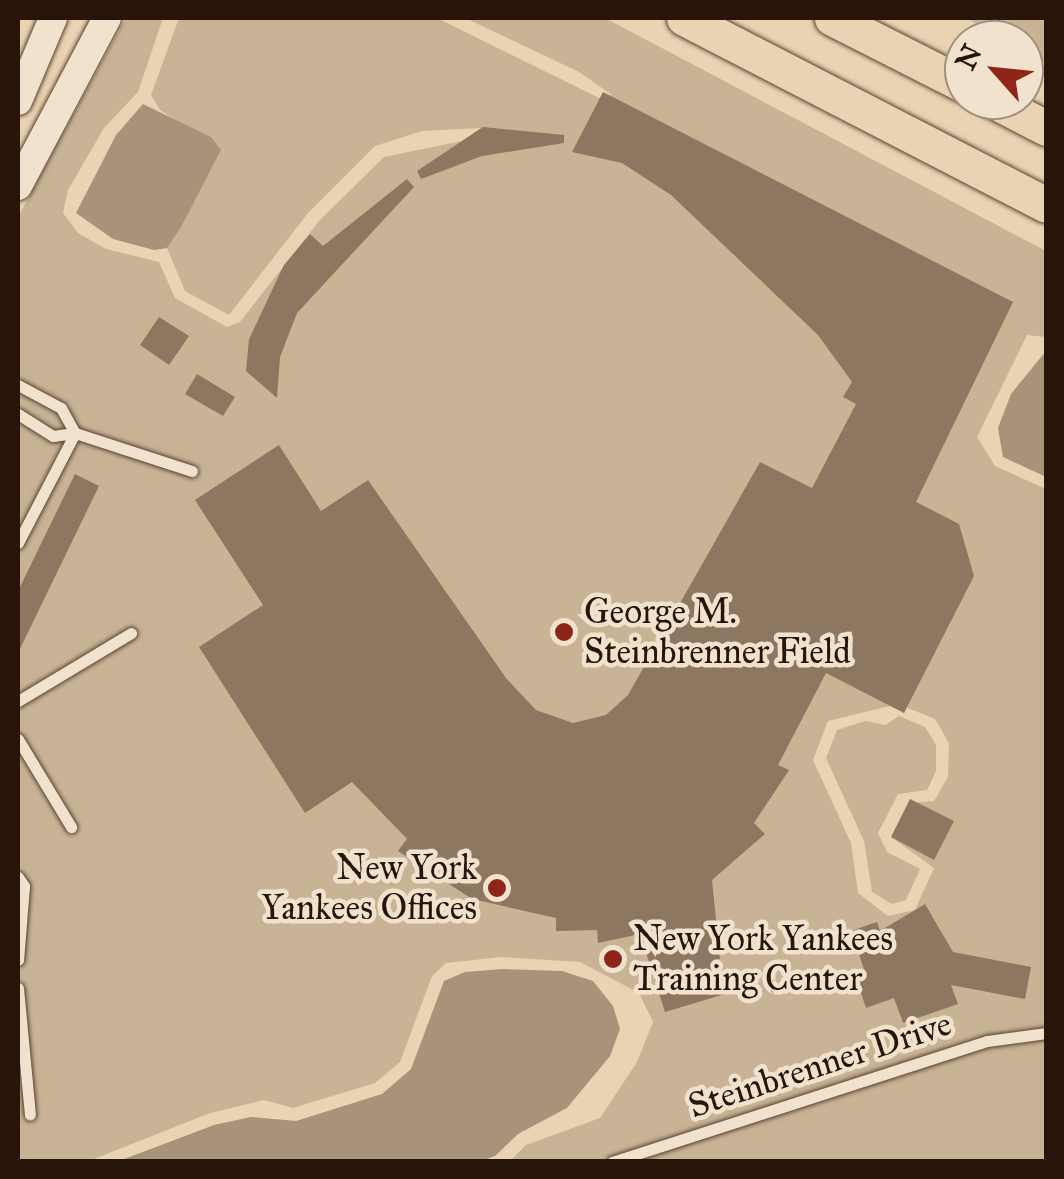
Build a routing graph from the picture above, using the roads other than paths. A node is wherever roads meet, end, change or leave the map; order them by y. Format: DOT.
graph roads {
  1 [pos="52,18"];
  2 [pos="107,18"];
  3 [pos="684,18"];
  4 [pos="832,18"];
  5 [pos="944,76"];
  6 [pos="18,101"];
  7 [pos="18,186"];
  8 [pos="1046,205"];
  9 [pos="18,385"];
  10 [pos="36,395"];
  11 [pos="20,416"];
  12 [pos="75,433"];
  13 [pos="192,471"];
  14 [pos="18,543"];
  15 [pos="131,633"];
  16 [pos="18,701"];
  17 [pos="18,740"];
  18 [pos="72,827"];
  19 [pos="18,876"];
  20 [pos="18,960"];
  21 [pos="18,988"];
  22 [pos="1046,1033"];
  23 [pos="30,1114"];
  24 [pos="612,1162"];
  1 -- 6 [label="street"];
  2 -- 7 [label="street"];
  3 -- 8 [label="main road"];
  4 -- 5 [label="main road"];
  9 -- 10 [label="lane"];
  10 -- 11 [label="lane"];
  10 -- 12 [label="lane"];
  11 -- 12 [label="lane"];
  12 -- 13 [label="lane"];
  12 -- 14 [label="lane"];
  15 -- 16 [label="lane"];
  17 -- 18 [label="lane"];
  19 -- 20 [label="lane"];
  21 -- 23 [label="lane"];
  22 -- 24 [label="lane, Steinbrenner Drive"];
}
